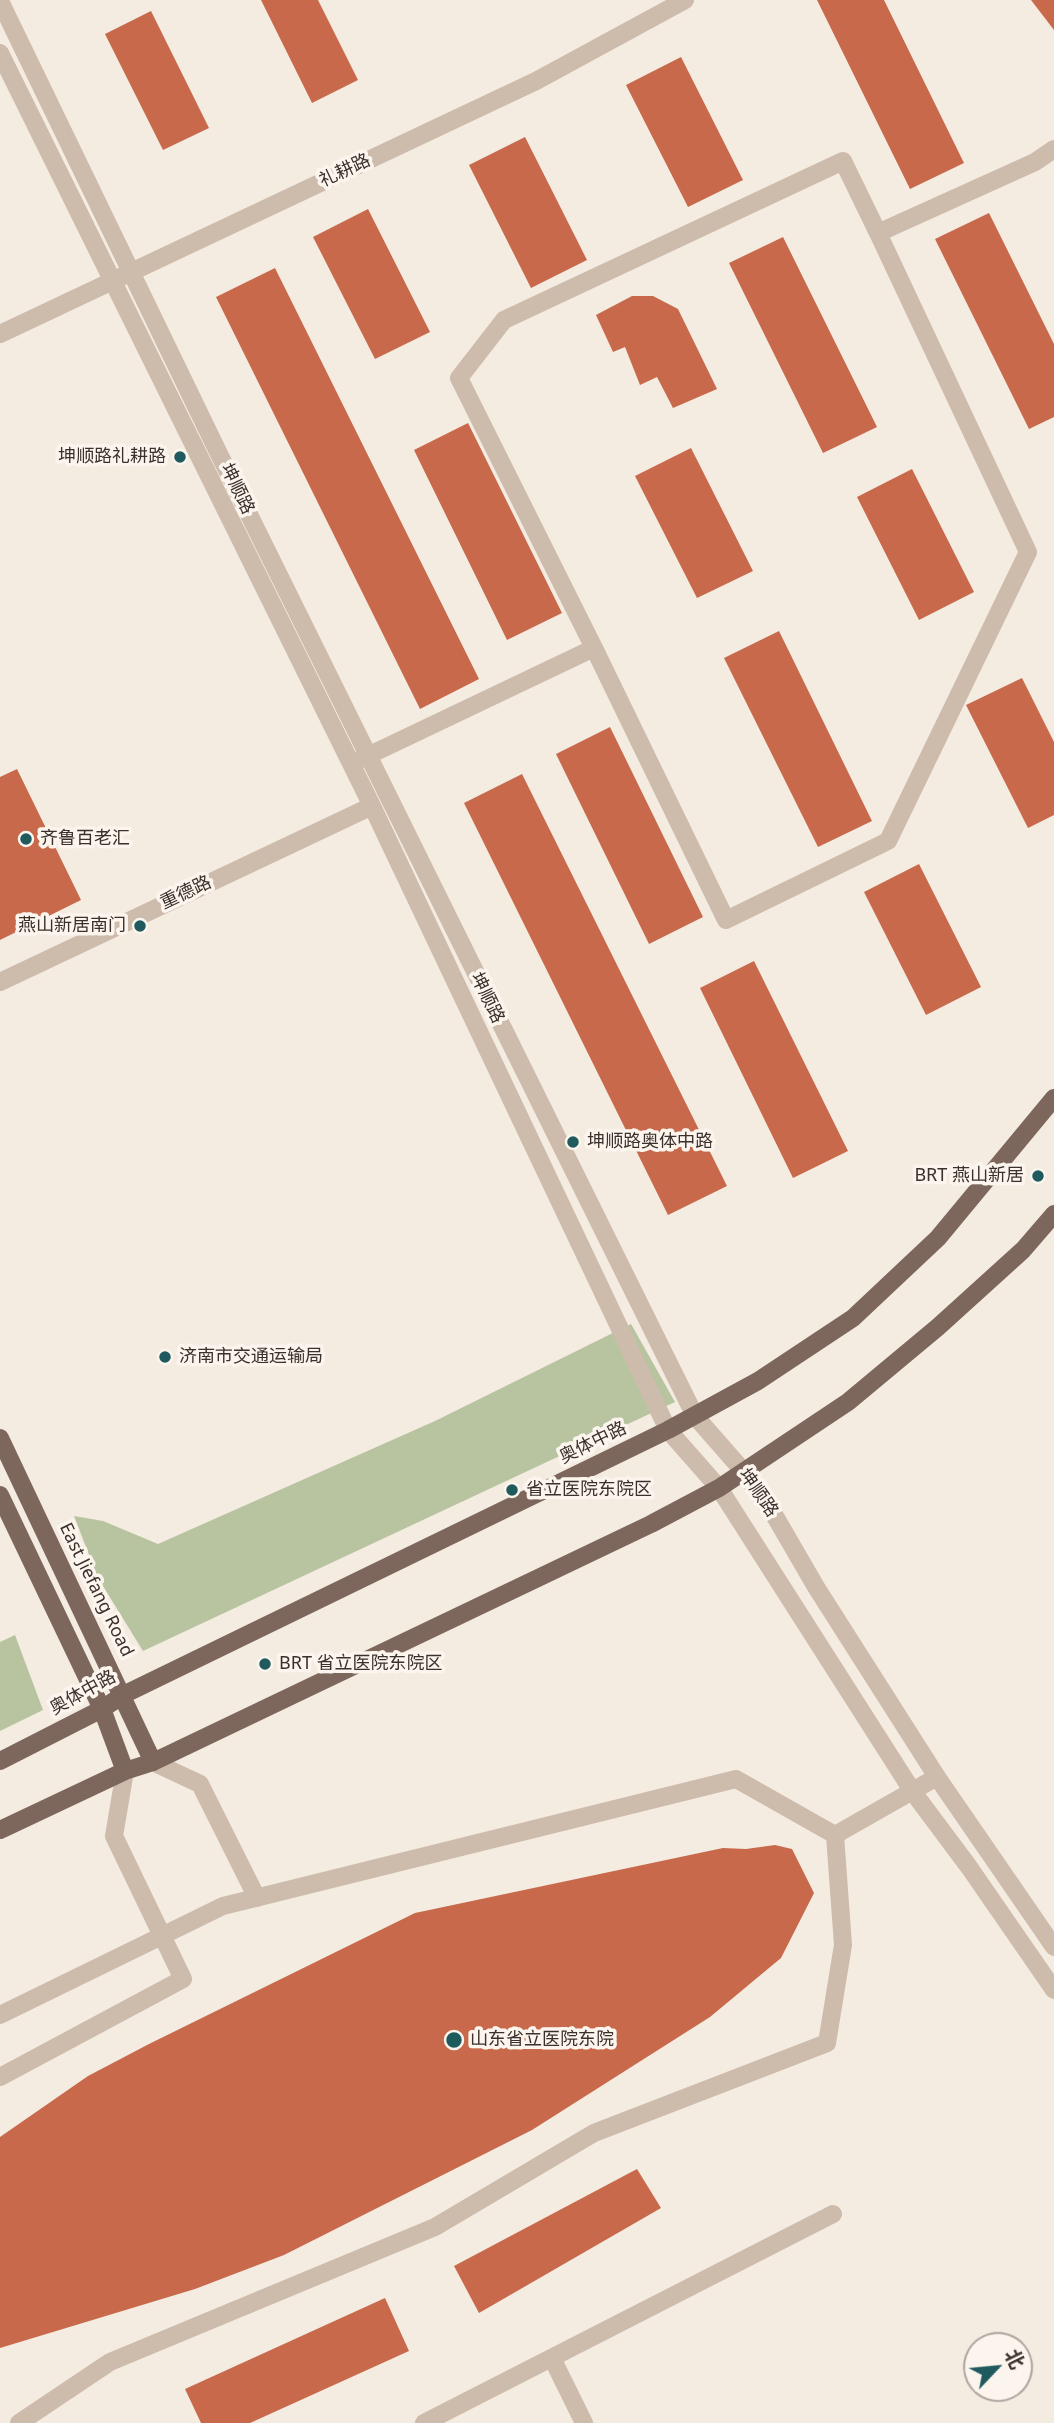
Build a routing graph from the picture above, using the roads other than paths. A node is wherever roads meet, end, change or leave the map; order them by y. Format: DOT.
graph roads {
  1 [pos="685,0"];
  2 [pos="0,1"];
  3 [pos="0,53"];
  4 [pos="1054,149"];
  5 [pos="878,233"];
  6 [pos="131,272"];
  7 [pos="112,281"];
  8 [pos="0,334"];
  9 [pos="594,648"];
  10 [pos="368,756"];
  11 [pos="351,764"];
  12 [pos="372,806"];
  13 [pos="0,982"];
  14 [pos="1054,1098"];
  15 [pos="1054,1214"];
  16 [pos="695,1416"];
  17 [pos="668,1430"];
  18 [pos="0,1438"];
  19 [pos="744,1472"];
  20 [pos="719,1488"];
  21 [pos="0,1495"];
  22 [pos="123,1695"];
  23 [pos="102,1709"];
  24 [pos="0,1761"];
  25 [pos="153,1762"];
  26 [pos="125,1770"];
  27 [pos="937,1777"];
  28 [pos="913,1793"];
  29 [pos="0,1830"];
  30 [pos="835,1835"];
  31 [pos="257,1898"];
  32 [pos="163,1936"];
  33 [pos="1054,1947"];
  34 [pos="1054,1990"];
  35 [pos="0,2015"];
  36 [pos="0,2077"];
  37 [pos="833,2214"];
  38 [pos="552,2358"];
  39 [pos="19,2423"];
  40 [pos="424,2423"];
  41 [pos="584,2423"];
  1 -- 6 [label="street, 礼耕路"];
  2 -- 6 [label="street, 坤顺路"];
  3 -- 7 [label="street, 坤顺路"];
  4 -- 5 [label="street"];
  5 -- 9 [label="street"];
  5 -- 9 [label="street"];
  6 -- 7 [label="street, 礼耕路"];
  6 -- 10 [label="street, 坤顺路"];
  7 -- 8 [label="street, 礼耕路"];
  7 -- 11 [label="street, 坤顺路"];
  9 -- 10 [label="street"];
  10 -- 11 [label="street"];
  10 -- 16 [label="street, 坤顺路"];
  11 -- 12 [label="street, 坤顺路"];
  12 -- 13 [label="street, 重德路"];
  12 -- 17 [label="street, 坤顺路"];
  14 -- 16 [label="main road, 奥体中路"];
  15 -- 19 [label="main road"];
  16 -- 17 [label="main road, 奥体中路"];
  16 -- 19 [label="street, 坤顺路"];
  17 -- 20 [label="street, 坤顺路"];
  17 -- 22 [label="main road, 奥体中路"];
  18 -- 22 [label="main road, East Jiefang Road"];
  19 -- 20 [label="main road"];
  19 -- 27 [label="street, 坤顺路"];
  20 -- 25 [label="main road"];
  20 -- 28 [label="street, 坤顺路"];
  21 -- 23 [label="main road"];
  22 -- 23 [label="main road, 奥体中路"];
  22 -- 25 [label="main road, East Jiefang Road"];
  23 -- 24 [label="main road, 奥体中路"];
  23 -- 26 [label="main road"];
  25 -- 26 [label="main road"];
  25 -- 31 [label="street"];
  26 -- 29 [label="main road"];
  26 -- 32 [label="street"];
  27 -- 28 [label="street"];
  27 -- 33 [label="street, 坤顺路"];
  28 -- 30 [label="street"];
  28 -- 34 [label="street, 坤顺路"];
  30 -- 31 [label="street"];
  30 -- 39 [label="street"];
  31 -- 32 [label="street"];
  32 -- 35 [label="street"];
  32 -- 36 [label="street"];
  37 -- 38 [label="street"];
  38 -- 40 [label="street"];
  38 -- 41 [label="street"];
}
